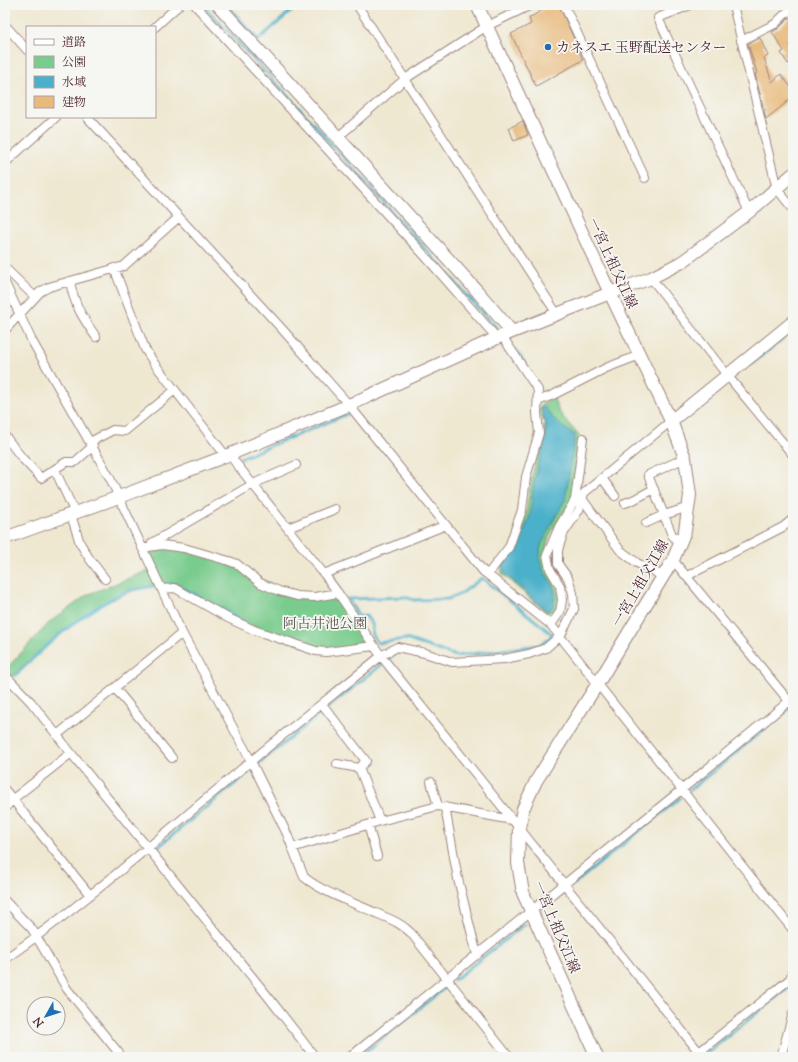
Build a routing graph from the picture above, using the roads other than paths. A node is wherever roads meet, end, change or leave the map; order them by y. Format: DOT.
graph roads {
  1 [pos="179,5"];
  2 [pos="195,5"];
  3 [pos="218,5"];
  4 [pos="357,5"];
  5 [pos="477,5"];
  6 [pos="531,5"];
  7 [pos="564,5"];
  8 [pos="690,5"];
  9 [pos="733,5"];
  10 [pos="793,9"];
  11 [pos="5,25"];
  12 [pos="155,26"];
  13 [pos="487,26"];
  14 [pos="741,41"];
  15 [pos="26,49"];
  16 [pos="405,79"];
  17 [pos="55,118"];
  18 [pos="89,118"];
  19 [pos="338,137"];
  20 [pos="5,163"];
  21 [pos="793,174"];
  22 [pos="645,178"];
  23 [pos="776,188"];
  24 [pos="793,209"];
  25 [pos="749,212"];
  26 [pos="179,217"];
  27 [pos="5,268"];
  28 [pos="114,268"];
  29 [pos="651,278"];
  30 [pos="70,282"];
  31 [pos="5,283"];
  32 [pos="610,293"];
  33 [pos="35,297"];
  34 [pos="20,313"];
  35 [pos="557,314"];
  36 [pos="793,322"];
  37 [pos="5,330"];
  38 [pos="504,336"];
  39 [pos="96,337"];
  40 [pos="640,355"];
  41 [pos="727,375"];
  42 [pos="175,390"];
  43 [pos="538,401"];
  44 [pos="349,405"];
  45 [pos="671,421"];
  46 [pos="5,436"];
  47 [pos="583,438"];
  48 [pos="92,444"];
  49 [pos="793,455"];
  50 [pos="226,456"];
  51 [pos="684,458"];
  52 [pos="296,464"];
  53 [pos="55,470"];
  54 [pos="602,478"];
  55 [pos="253,484"];
  56 [pos="654,489"];
  57 [pos="577,491"];
  58 [pos="615,496"];
  59 [pos="119,498"];
  60 [pos="582,498"];
  61 [pos="625,503"];
  62 [pos="689,507"];
  63 [pos="335,510"];
  64 [pos="73,514"];
  65 [pos="664,515"];
  66 [pos="793,519"];
  67 [pos="646,523"];
  68 [pos="446,524"];
  69 [pos="288,528"];
  70 [pos="5,538"];
  71 [pos="680,544"];
  72 [pos="142,548"];
  73 [pos="673,560"];
  74 [pos="324,574"];
  75 [pos="488,574"];
  76 [pos="687,576"];
  77 [pos="662,577"];
  78 [pos="105,579"];
  79 [pos="162,589"];
  80 [pos="338,593"];
  81 [pos="551,625"];
  82 [pos="182,633"];
  83 [pos="560,637"];
  84 [pos="374,646"];
  85 [pos="381,656"];
  86 [pos="5,675"];
  87 [pos="598,683"];
  88 [pos="115,688"];
  89 [pos="792,703"];
  90 [pos="322,704"];
  91 [pos="57,735"];
  92 [pos="71,753"];
  93 [pos="172,758"];
  94 [pos="251,761"];
  95 [pos="337,764"];
  96 [pos="359,768"];
  97 [pos="431,782"];
  98 [pos="5,790"];
  99 [pos="682,790"];
  100 [pos="13,799"];
  101 [pos="442,807"];
  102 [pos="5,808"];
  103 [pos="380,821"];
  104 [pos="516,824"];
  105 [pos="368,825"];
  106 [pos="292,848"];
  107 [pos="148,849"];
  108 [pos="377,856"];
  109 [pos="564,884"];
  110 [pos="90,895"];
  111 [pos="5,901"];
  112 [pos="531,910"];
  113 [pos="793,930"];
  114 [pos="37,937"];
  115 [pos="477,955"];
  116 [pos="5,959"];
  117 [pos="793,970"];
  118 [pos="447,979"];
  119 [pos="793,1013"];
  120 [pos="699,1055"];
  121 [pos="122,1057"];
  122 [pos="315,1057"];
  123 [pos="350,1057"];
  124 [pos="509,1057"];
  125 [pos="597,1057"];
  126 [pos="781,1057"];
  1 -- 12 [label="street"];
  2 -- 38 [label="street"];
  3 -- 19 [label="street"];
  4 -- 16 [label="street"];
  5 -- 13 [label="street, 一宮上祖父江線"];
  6 -- 13 [label="street"];
  7 -- 22 [label="street"];
  8 -- 25 [label="street"];
  9 -- 14 [label="street"];
  10 -- 14 [label="street"];
  11 -- 15 [label="street"];
  13 -- 16 [label="street"];
  13 -- 32 [label="street, 一宮上祖父江線"];
  14 -- 23 [label="street"];
  16 -- 19 [label="street"];
  16 -- 35 [label="street"];
  17 -- 20 [label="street"];
  18 -- 26 [label="street"];
  19 -- 38 [label="street"];
  21 -- 23 [label="street"];
  23 -- 24 [label="street"];
  23 -- 25 [label="street"];
  25 -- 29 [label="street"];
  26 -- 28 [label="street"];
  26 -- 44 [label="street"];
  27 -- 33 [label="street"];
  28 -- 30 [label="street"];
  28 -- 42 [label="street"];
  29 -- 32 [label="street"];
  29 -- 41 [label="street"];
  30 -- 33 [label="street"];
  30 -- 39 [label="street"];
  31 -- 34 [label="street"];
  32 -- 35 [label="street"];
  32 -- 40 [label="street, 一宮上祖父江線"];
  33 -- 34 [label="street"];
  34 -- 37 [label="street"];
  34 -- 48 [label="street"];
  35 -- 38 [label="street"];
  36 -- 41 [label="street"];
  38 -- 43 [label="street"];
  38 -- 44 [label="street"];
  40 -- 43 [label="street"];
  40 -- 45 [label="street, 一宮上祖父江線"];
  41 -- 45 [label="street"];
  41 -- 49 [label="street"];
  42 -- 48 [label="street"];
  42 -- 50 [label="street"];
  43 -- 75 [label="street"];
  44 -- 50 [label="street"];
  44 -- 68 [label="street"];
  45 -- 51 [label="street, 一宮上祖父江線"];
  45 -- 54 [label="street"];
  46 -- 53 [label="street"];
  47 -- 57 [label="street"];
  48 -- 53 [label="street"];
  48 -- 59 [label="street"];
  50 -- 55 [label="street"];
  50 -- 59 [label="street"];
  51 -- 56 [label="street"];
  51 -- 62 [label="street, 一宮上祖父江線"];
  52 -- 55 [label="street"];
  53 -- 64 [label="street"];
  54 -- 58 [label="street"];
  54 -- 60 [label="street"];
  55 -- 69 [label="street"];
  55 -- 72 [label="street"];
  56 -- 61 [label="street"];
  56 -- 65 [label="street"];
  57 -- 60 [label="street"];
  57 -- 81 [label="street"];
  59 -- 64 [label="street"];
  59 -- 72 [label="street"];
  60 -- 77 [label="street"];
  60 -- 83 [label="street"];
  62 -- 65 [label="street"];
  62 -- 71 [label="street, 一宮上祖父江線"];
  63 -- 69 [label="street"];
  64 -- 70 [label="street"];
  64 -- 78 [label="street"];
  65 -- 67 [label="street"];
  65 -- 71 [label="street"];
  66 -- 76 [label="street"];
  68 -- 74 [label="street"];
  68 -- 75 [label="street"];
  69 -- 74 [label="street"];
  71 -- 73 [label="street, 一宮上祖父江線"];
  72 -- 79 [label="street"];
  72 -- 80 [label="street"];
  73 -- 76 [label="street"];
  73 -- 77 [label="street, 一宮上祖父江線"];
  74 -- 80 [label="street"];
  75 -- 81 [label="street"];
  76 -- 89 [label="street"];
  77 -- 87 [label="street, 一宮上祖父江線"];
  79 -- 82 [label="street"];
  79 -- 84 [label="street"];
  80 -- 84 [label="street"];
  81 -- 83 [label="street"];
  82 -- 88 [label="street"];
  82 -- 94 [label="street"];
  83 -- 85 [label="street"];
  83 -- 87 [label="street"];
  84 -- 85 [label="street"];
  85 -- 90 [label="street"];
  85 -- 104 [label="street"];
  86 -- 91 [label="street"];
  87 -- 99 [label="street"];
  87 -- 104 [label="street, 一宮上祖父江線"];
  88 -- 91 [label="street"];
  88 -- 93 [label="street"];
  89 -- 99 [label="street"];
  90 -- 94 [label="street"];
  90 -- 96 [label="street"];
  91 -- 92 [label="street"];
  92 -- 100 [label="street"];
  92 -- 107 [label="street"];
  94 -- 106 [label="street"];
  94 -- 107 [label="street"];
  95 -- 96 [label="street"];
  96 -- 103 [label="street"];
  97 -- 101 [label="street"];
  98 -- 100 [label="street"];
  99 -- 109 [label="street"];
  99 -- 113 [label="street"];
  100 -- 102 [label="street"];
  100 -- 110 [label="street"];
  101 -- 103 [label="street"];
  101 -- 104 [label="street"];
  101 -- 115 [label="street"];
  103 -- 105 [label="street"];
  104 -- 109 [label="street"];
  104 -- 112 [label="street, 一宮上祖父江線"];
  105 -- 106 [label="street"];
  105 -- 108 [label="street"];
  106 -- 118 [label="street"];
  107 -- 110 [label="street"];
  107 -- 122 [label="street"];
  109 -- 112 [label="street"];
  109 -- 120 [label="street"];
  110 -- 114 [label="street"];
  111 -- 114 [label="street"];
  112 -- 115 [label="street"];
  112 -- 125 [label="street, 一宮上祖父江線"];
  114 -- 116 [label="street"];
  114 -- 121 [label="street"];
  115 -- 118 [label="street"];
  117 -- 120 [label="street"];
  118 -- 123 [label="street"];
  118 -- 124 [label="street"];
  119 -- 126 [label="street"];
}
